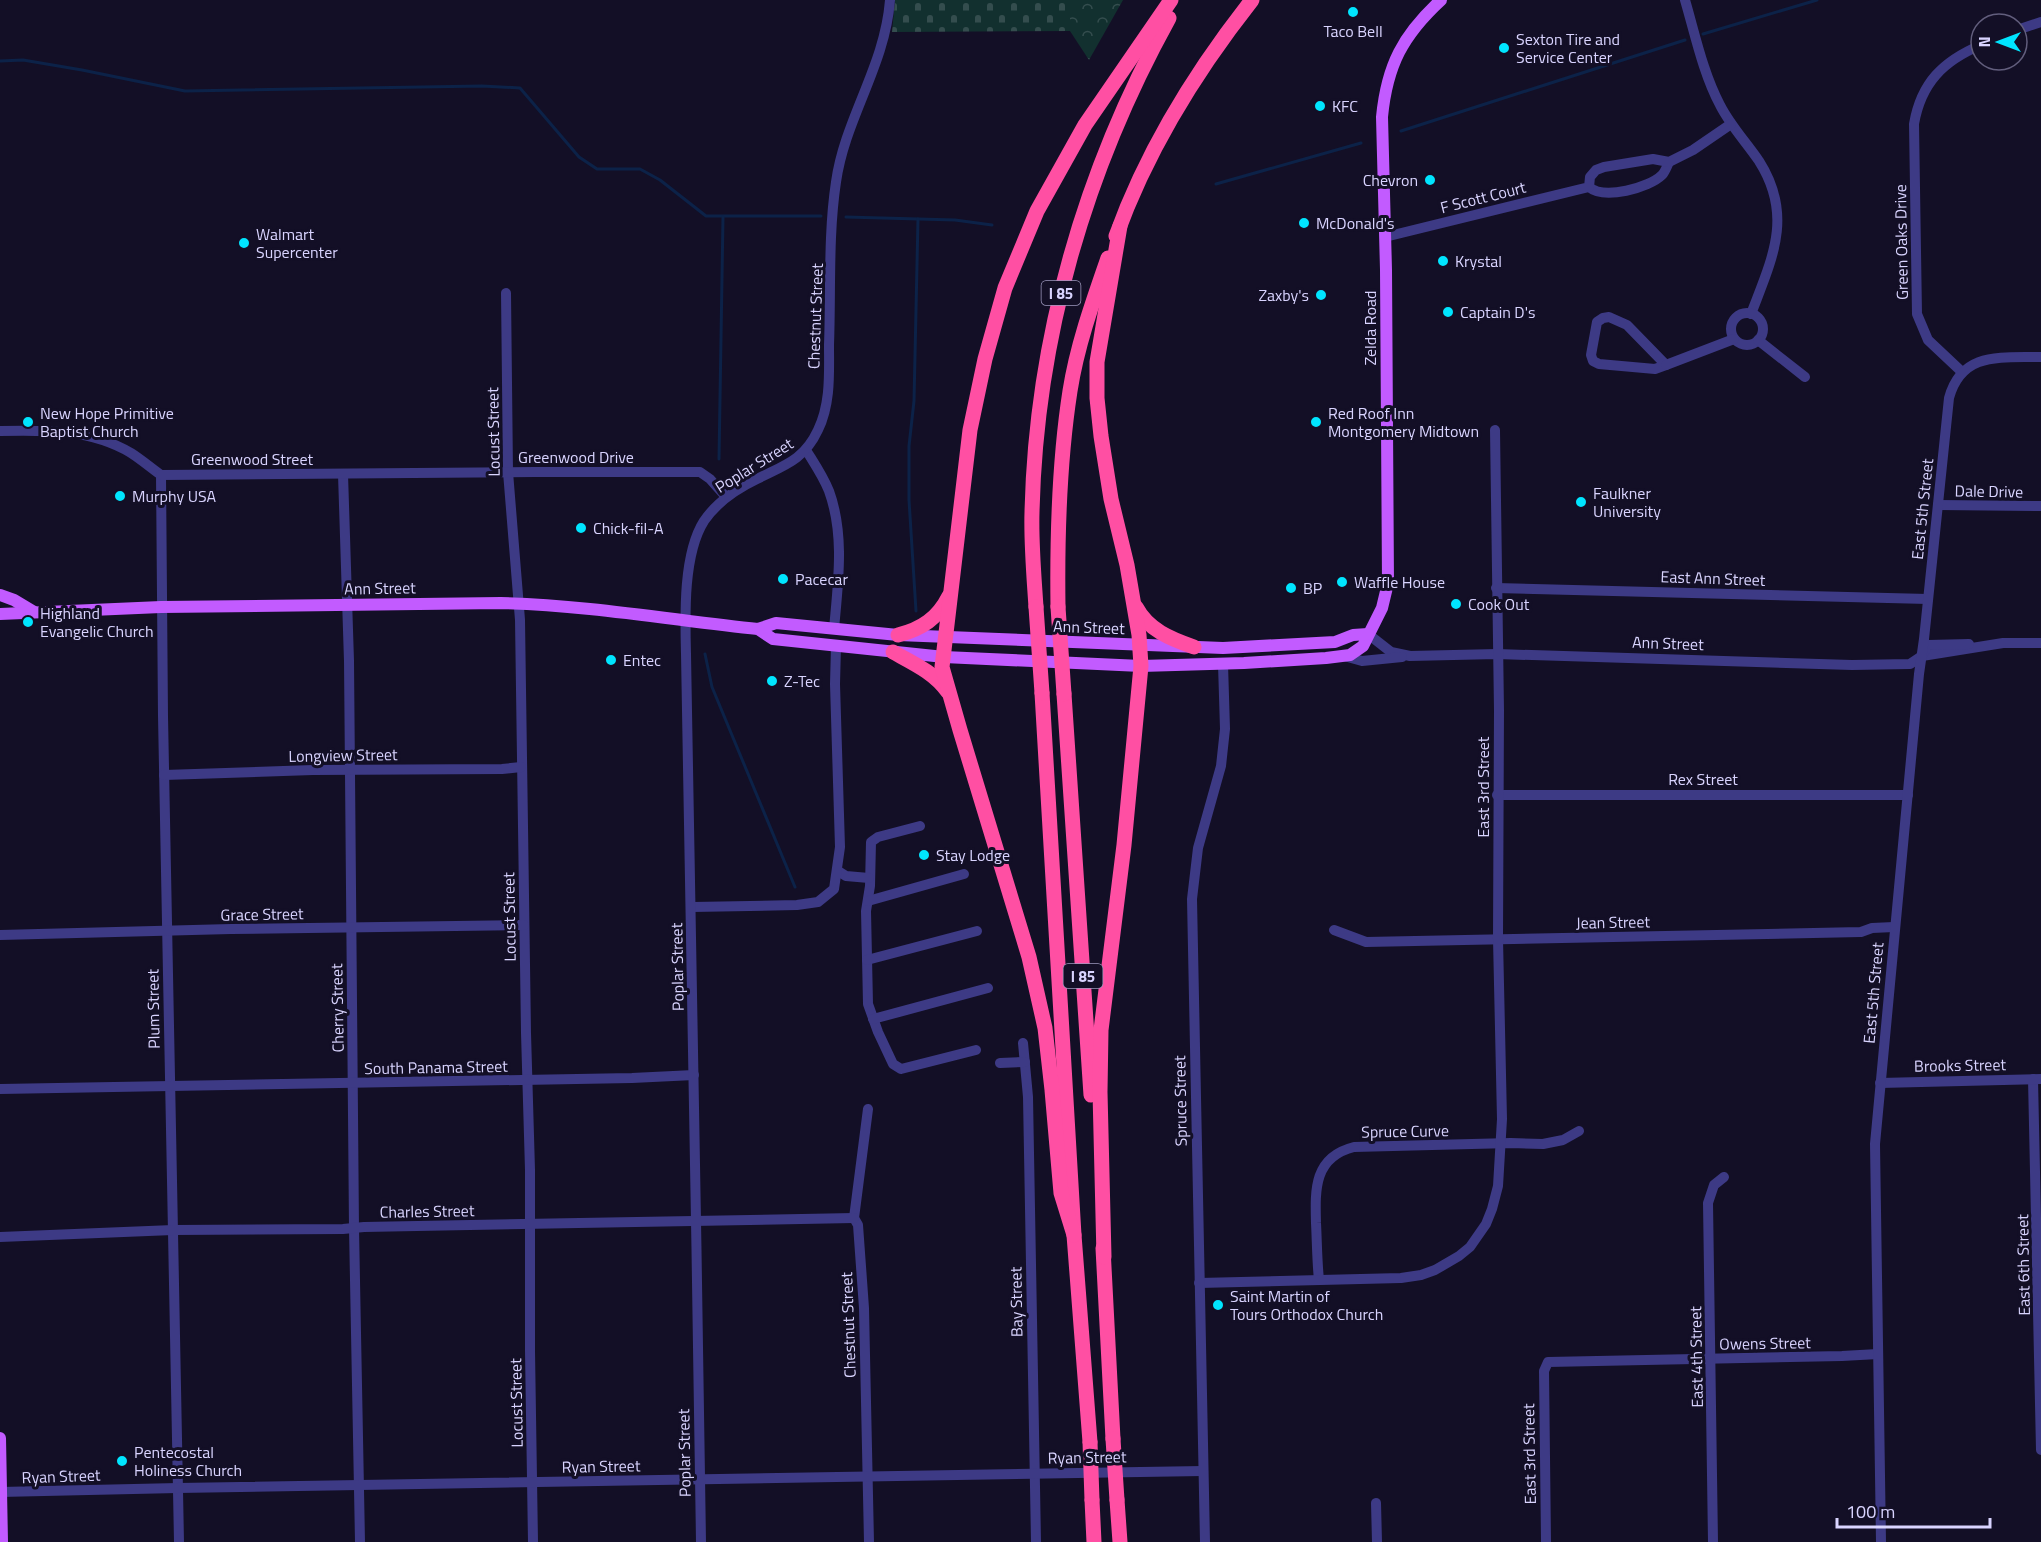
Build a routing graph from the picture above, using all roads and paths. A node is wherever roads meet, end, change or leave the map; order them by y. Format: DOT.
graph roads {
  1 [pos="890,0"];
  2 [pos="1171,0"];
  3 [pos="1179,0"];
  4 [pos="1252,0"];
  5 [pos="1440,0"];
  6 [pos="1684,0"];
  7 [pos="1969,51"];
  8 [pos="1731,124"];
  9 [pos="1669,162"];
  10 [pos="1589,186"];
  11 [pos="1120,226"];
  12 [pos="1384,237"];
  13 [pos="506,293"];
  14 [pos="1751,314"];
  15 [pos="1734,339"];
  16 [pos="1758,340"];
  17 [pos="2041,357"];
  18 [pos="1666,365"];
  19 [pos="1962,372"];
  20 [pos="1805,377"];
  21 [pos="1495,430"];
  22 [pos="0,431"];
  23 [pos="806,450"];
  24 [pos="508,472"];
  25 [pos="343,474"];
  26 [pos="161,475"];
  27 [pos="726,497"];
  28 [pos="1938,505"];
  29 [pos="2041,507"];
  30 [pos="1496,588"];
  31 [pos="952,590"];
  32 [pos="0,595"];
  33 [pos="1928,599"];
  34 [pos="1133,601"];
  35 [pos="520,603"];
  36 [pos="347,605"];
  37 [pos="161,607"];
  38 [pos="35,612"];
  39 [pos="0,614"];
  40 [pos="685,621"];
  41 [pos="834,629"];
  42 [pos="758,630"];
  43 [pos="1368,634"];
  44 [pos="898,635"];
  45 [pos="946,638"];
  46 [pos="2041,643"];
  47 [pos="836,646"];
  48 [pos="1141,646"];
  49 [pos="1194,647"];
  50 [pos="893,652"];
  51 [pos="1497,654"];
  52 [pos="1344,656"];
  53 [pos="1412,656"];
  54 [pos="1922,656"];
  55 [pos="944,657"];
  56 [pos="1223,664"];
  57 [pos="1141,666"];
  58 [pos="951,700"];
  59 [pos="521,767"];
  60 [pos="350,770"];
  61 [pos="164,775"];
  62 [pos="1497,795"];
  63 [pos="1908,795"];
  64 [pos="920,826"];
  65 [pos="838,871"];
  66 [pos="964,874"];
  67 [pos="869,878"];
  68 [pos="868,901"];
  69 [pos="692,907"];
  70 [pos="524,925"];
  71 [pos="1894,927"];
  72 [pos="352,928"];
  73 [pos="1334,930"];
  74 [pos="977,931"];
  75 [pos="167,932"];
  76 [pos="0,935"];
  77 [pos="1498,939"];
  78 [pos="867,960"];
  79 [pos="988,988"];
  80 [pos="873,1018"];
  81 [pos="1023,1043"];
  82 [pos="976,1050"];
  83 [pos="1025,1062"];
  84 [pos="1000,1063"];
  85 [pos="694,1075"];
  86 [pos="2037,1079"];
  87 [pos="528,1080"];
  88 [pos="1880,1083"];
  89 [pos="353,1084"];
  90 [pos="170,1085"];
  91 [pos="0,1089"];
  92 [pos="868,1109"];
  93 [pos="1579,1131"];
  94 [pos="1501,1144"];
  95 [pos="1724,1177"];
  96 [pos="855,1218"];
  97 [pos="695,1222"];
  98 [pos="531,1225"];
  99 [pos="354,1228"];
  100 [pos="173,1230"];
  101 [pos="1074,1235"];
  102 [pos="0,1237"];
  103 [pos="1104,1257"];
  104 [pos="1319,1280"];
  105 [pos="1199,1283"];
  106 [pos="1878,1353"];
  107 [pos="1711,1359"];
  108 [pos="1545,1365"];
  109 [pos="2040,1372"];
  110 [pos="0,1438"];
  111 [pos="2041,1450"];
  112 [pos="1203,1471"];
  113 [pos="1034,1473"];
  114 [pos="868,1475"];
  115 [pos="700,1479"];
  116 [pos="532,1482"];
  117 [pos="358,1485"];
  118 [pos="178,1488"];
  119 [pos="1,1492"];
  120 [pos="1376,1503"];
  121 [pos="2,1542"];
  122 [pos="179,1542"];
  123 [pos="360,1542"];
  124 [pos="533,1542"];
  125 [pos="701,1542"];
  126 [pos="869,1542"];
  127 [pos="1036,1542"];
  128 [pos="1094,1542"];
  129 [pos="1120,1542"];
  130 [pos="1205,1542"];
  131 [pos="1377,1542"];
  132 [pos="1546,1542"];
  133 [pos="1713,1542"];
  134 [pos="1881,1542"];
  1 -- 23 [label="street, Chestnut Street"];
  2 -- 31 [label="highway"];
  3 -- 101 [label="highway, I 85, bridge"];
  4 -- 11 [label="highway, I 85"];
  5 -- 12 [label="main road, Zelda Road"];
  6 -- 8 [label="street"];
  7 -- 19 [label="street, Green Oaks Drive"];
  8 -- 9 [label="street, F Scott Court"];
  8 -- 14 [label="street"];
  9 -- 10 [label="street, F Scott Court"];
  9 -- 10 [label="street, F Scott Court"];
  10 -- 12 [label="street, F Scott Court"];
  11 -- 34 [label="highway"];
  11 -- 103 [label="highway, I 85, bridge"];
  12 -- 43 [label="main road, Zelda Road"];
  13 -- 24 [label="street, Locust Street"];
  14 -- 15 [label="street"];
  14 -- 16 [label="street"];
  15 -- 16 [label="street"];
  15 -- 18 [label="street"];
  16 -- 20 [label="street"];
  17 -- 19 [label="street"];
  18 -- 18 [label="street"];
  19 -- 28 [label="street, East 5th Street"];
  21 -- 30 [label="street, East 3rd Street"];
  22 -- 26 [label="street"];
  23 -- 27 [label="street, Poplar Street"];
  23 -- 41 [label="street"];
  24 -- 25 [label="street, Greenwood Drive"];
  24 -- 27 [label="street, Greenwood Drive"];
  24 -- 35 [label="street, Locust Street"];
  25 -- 26 [label="street, Greenwood Street"];
  25 -- 36 [label="street, Cherry Street"];
  26 -- 37 [label="street, Plum Street"];
  27 -- 40 [label="street, Poplar Street"];
  28 -- 29 [label="street, Dale Drive"];
  28 -- 33 [label="street, East 5th Street"];
  30 -- 33 [label="street, East Ann Street"];
  30 -- 51 [label="street, East 3rd Street"];
  31 -- 44 [label="highway"];
  31 -- 45 [label="highway"];
  32 -- 38 [label="main road"];
  33 -- 54 [label="street, East 5th Street"];
  34 -- 48 [label="highway"];
  34 -- 49 [label="highway"];
  35 -- 36 [label="main road, Ann Street"];
  35 -- 40 [label="main road, Ann Street"];
  35 -- 59 [label="street, Locust Street"];
  36 -- 37 [label="main road, Ann Street"];
  36 -- 60 [label="street, Cherry Street"];
  37 -- 38 [label="main road, Ann Street"];
  37 -- 61 [label="street, Plum Street"];
  38 -- 39 [label="main road, Ann Street"];
  40 -- 42 [label="main road, Ann Street"];
  40 -- 69 [label="street, Poplar Street"];
  41 -- 42 [label="main road, Ann Street"];
  41 -- 44 [label="main road, Ann Street"];
  42 -- 47 [label="main road, Ann Street"];
  43 -- 49 [label="main road, Ann Street"];
  43 -- 52 [label="main road, Zelda Road"];
  43 -- 53 [label="street, Ann Street"];
  44 -- 45 [label="main road, Ann Street"];
  45 -- 48 [label="main road, Ann Street"];
  45 -- 55 [label="highway"];
  46 -- 54 [label="street, Ann Street"];
  47 -- 50 [label="main road, Ann Street"];
  47 -- 65 [label="street"];
  48 -- 49 [label="main road, Ann Street"];
  48 -- 57 [label="highway"];
  50 -- 55 [label="main road, Ann Street"];
  50 -- 58 [label="highway"];
  51 -- 53 [label="street, Ann Street"];
  51 -- 54 [label="street, Ann Street"];
  51 -- 62 [label="street, East 3rd Street"];
  52 -- 53 [label="street, Ann Street"];
  52 -- 56 [label="main road, Ann Street"];
  54 -- 63 [label="street, East 5th Street"];
  55 -- 57 [label="main road, Ann Street"];
  55 -- 58 [label="highway"];
  56 -- 57 [label="main road, Ann Street"];
  56 -- 105 [label="street, Spruce Street"];
  57 -- 103 [label="highway"];
  58 -- 101 [label="highway"];
  59 -- 60 [label="street, Longview Street"];
  59 -- 70 [label="street, Locust Street"];
  60 -- 61 [label="street, Longview Street"];
  60 -- 72 [label="street, Cherry Street"];
  61 -- 75 [label="street, Plum Street"];
  62 -- 63 [label="street, Rex Street"];
  62 -- 77 [label="street, East 3rd Street"];
  63 -- 71 [label="street, East 5th Street"];
  64 -- 67 [label="street"];
  65 -- 67 [label="street"];
  65 -- 69 [label="street"];
  66 -- 68 [label="street"];
  67 -- 68 [label="street"];
  68 -- 78 [label="street"];
  69 -- 85 [label="street, Poplar Street"];
  70 -- 72 [label="street, Grace Street"];
  70 -- 87 [label="street, Locust Street"];
  71 -- 77 [label="street, Jean Street"];
  71 -- 88 [label="street, East 5th Street"];
  72 -- 75 [label="street, Grace Street"];
  72 -- 89 [label="street, Cherry Street"];
  73 -- 77 [label="street, Jean Street"];
  74 -- 78 [label="street"];
  75 -- 76 [label="street, Grace Street"];
  75 -- 90 [label="street, Plum Street"];
  77 -- 94 [label="street, East 3rd Street"];
  78 -- 80 [label="street"];
  79 -- 80 [label="street"];
  80 -- 82 [label="street"];
  81 -- 83 [label="street, Bay Street"];
  83 -- 84 [label="street"];
  83 -- 113 [label="street, Bay Street"];
  85 -- 87 [label="street, South Panama Street"];
  85 -- 97 [label="street, Poplar Street"];
  86 -- 88 [label="street, Brooks Street"];
  86 -- 109 [label="street, East 6th Street"];
  87 -- 89 [label="street, South Panama Street"];
  87 -- 98 [label="street, Locust Street"];
  88 -- 106 [label="street, East 5th Street"];
  89 -- 90 [label="street, South Panama Street"];
  89 -- 99 [label="street, Cherry Street"];
  90 -- 91 [label="street, South Panama Street"];
  90 -- 100 [label="street, Plum Street"];
  92 -- 96 [label="street, Chestnut Street"];
  93 -- 94 [label="street, Spruce Curve"];
  94 -- 104 [label="street"];
  94 -- 104 [label="street, Spruce Curve"];
  95 -- 107 [label="street, East 4th Street"];
  96 -- 97 [label="street, Charles Street"];
  96 -- 114 [label="street, Chestnut Street"];
  97 -- 98 [label="street, Charles Street"];
  97 -- 115 [label="street, Poplar Street"];
  98 -- 99 [label="street, Charles Street"];
  98 -- 116 [label="street, Locust Street"];
  99 -- 100 [label="street, Charles Street"];
  99 -- 117 [label="street, Cherry Street"];
  100 -- 102 [label="street, Charles Street"];
  100 -- 118 [label="street, Plum Street"];
  101 -- 128 [label="highway, I 85, bridge"];
  103 -- 129 [label="highway, I 85, bridge"];
  104 -- 105 [label="street"];
  105 -- 112 [label="street, Spruce Street"];
  106 -- 107 [label="street, Owens Street"];
  106 -- 134 [label="street, East 5th Street"];
  107 -- 108 [label="street, Owens Street"];
  107 -- 133 [label="street, East 4th Street"];
  108 -- 132 [label="street, East 3rd Street"];
  109 -- 111 [label="street, East 6th Street"];
  110 -- 119 [label="main road"];
  112 -- 113 [label="street, Ryan Street"];
  112 -- 130 [label="street, Spruce Street"];
  113 -- 114 [label="street, Ryan Street"];
  113 -- 127 [label="street, Bay Street"];
  114 -- 115 [label="street, Ryan Street"];
  114 -- 126 [label="street, Chestnut Street"];
  115 -- 116 [label="street, Ryan Street"];
  115 -- 125 [label="street, Poplar Street"];
  116 -- 117 [label="street, Ryan Street"];
  116 -- 124 [label="street, Locust Street"];
  117 -- 118 [label="street, Ryan Street"];
  117 -- 123 [label="street, Cherry Street"];
  118 -- 119 [label="street, Ryan Street"];
  118 -- 122 [label="street, Plum Street"];
  119 -- 121 [label="main road"];
  120 -- 131 [label="street"];
}
